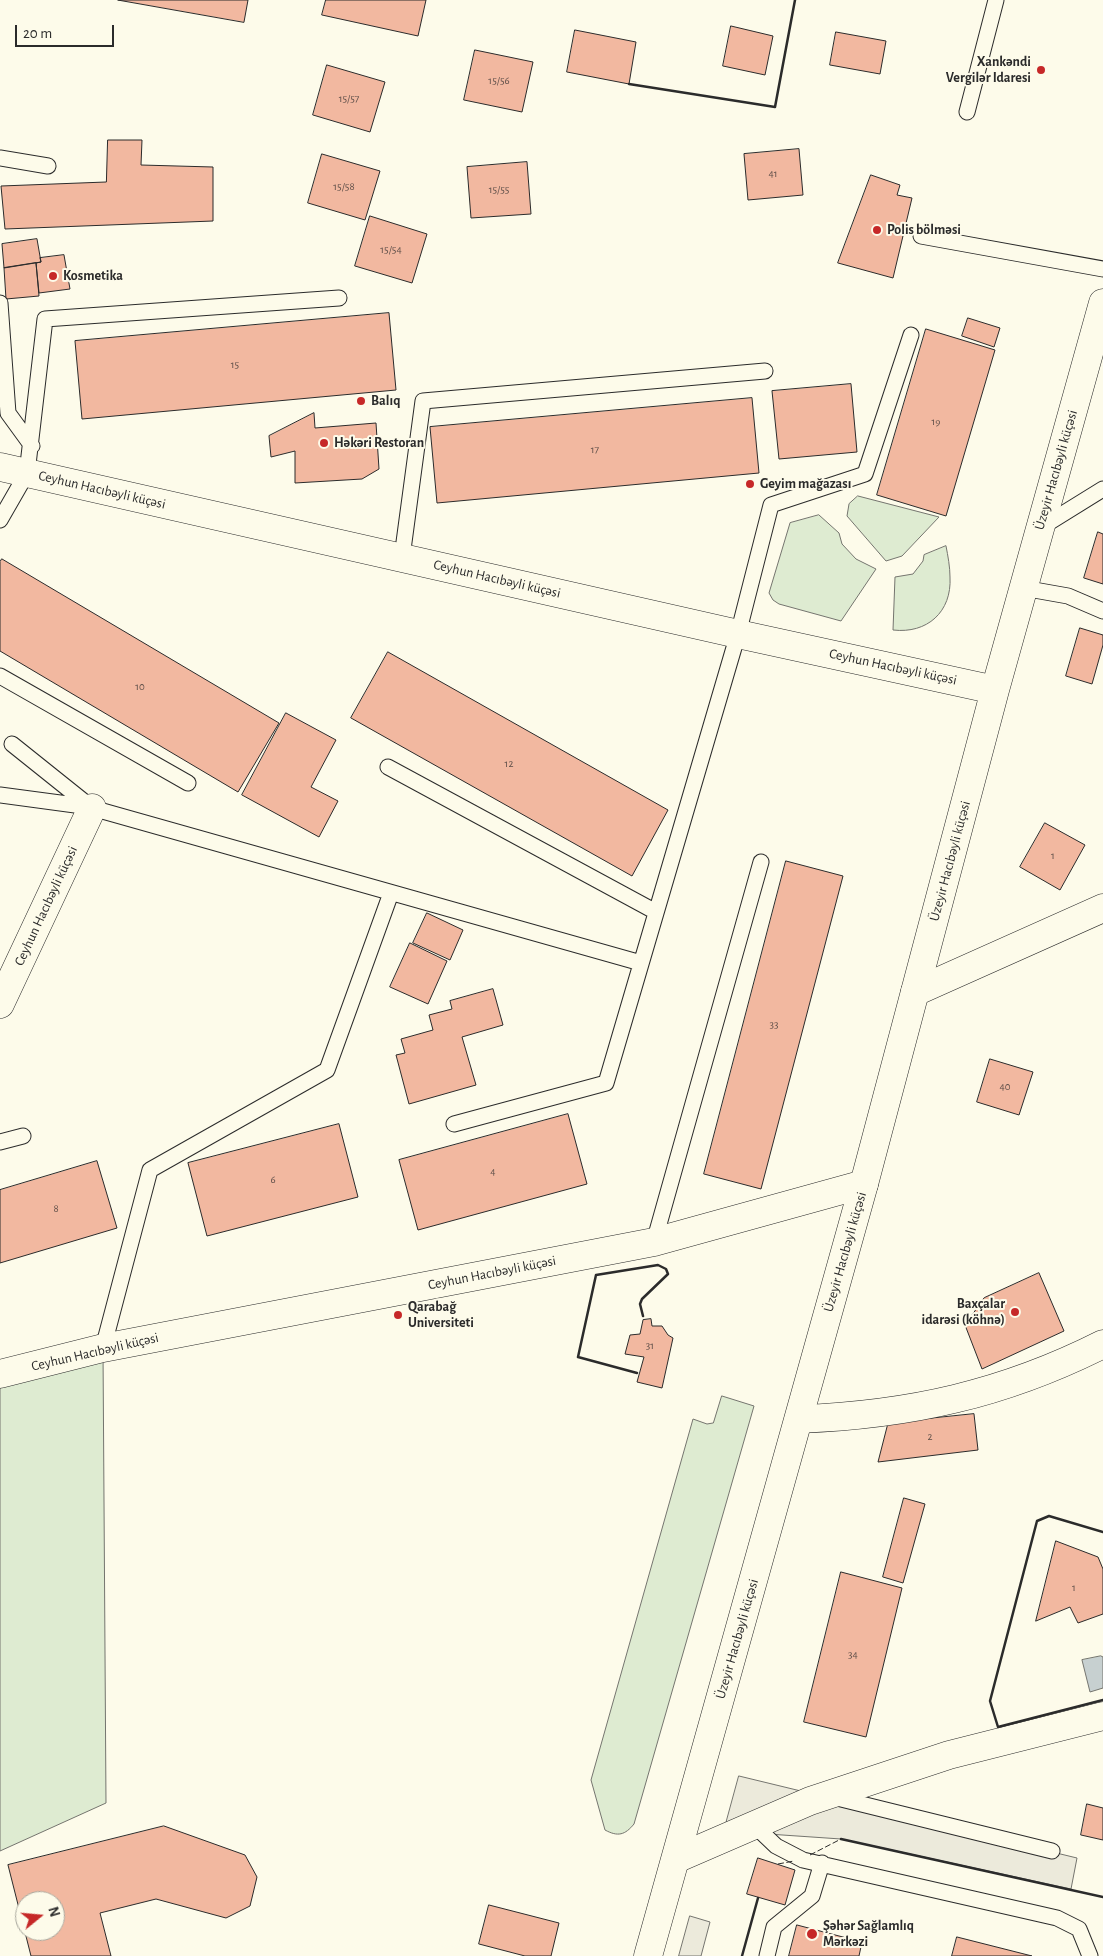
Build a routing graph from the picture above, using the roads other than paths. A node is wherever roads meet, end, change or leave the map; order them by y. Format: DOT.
graph roads {
  1 [pos="996,0"];
  2 [pos="967,112"];
  3 [pos="0,158"];
  4 [pos="48,166"];
  5 [pos="921,236"];
  6 [pos="1103,269"];
  7 [pos="339,298"];
  8 [pos="0,303"];
  9 [pos="1103,303"];
  10 [pos="911,335"];
  11 [pos="765,371"];
  12 [pos="32,446"];
  13 [pos="0,467"];
  14 [pos="27,473"];
  15 [pos="1103,489"];
  16 [pos="0,520"];
  17 [pos="1040,528"];
  18 [pos="402,557"];
  19 [pos="1023,588"];
  20 [pos="1103,611"];
  21 [pos="738,634"];
  22 [pos="0,676"];
  23 [pos="995,690"];
  24 [pos="12,744"];
  25 [pos="388,767"];
  26 [pos="188,783"];
  27 [pos="0,795"];
  28 [pos="92,808"];
  29 [pos="761,862"];
  30 [pos="391,893"];
  31 [pos="1103,908"];
  32 [pos="656,912"];
  33 [pos="641,963"];
  34 [pos="915,992"];
  35 [pos="0,1004"];
  36 [pos="454,1124"];
  37 [pos="23,1136"];
  38 [pos="0,1142"];
  39 [pos="864,1184"];
  40 [pos="654,1242"];
  41 [pos="1103,1344"];
  42 [pos="103,1348"];
  43 [pos="0,1374"];
  44 [pos="799,1419"];
  45 [pos="1103,1716"];
  46 [pos="827,1795"];
  47 [pos="754,1825"];
  48 [pos="1052,1851"];
  49 [pos="676,1859"];
  50 [pos="822,1864"];
  51 [pos="648,1956"];
  52 [pos="766,1956"];
  53 [pos="1090,1956"];
  1 -- 2 [label="lane"];
  3 -- 4 [label="lane"];
  5 -- 6 [label="lane"];
  7 -- 12 [label="lane"];
  8 -- 12 [label="lane"];
  9 -- 17 [label="street, Üzeyir Hacıbəyli küçəsi"];
  10 -- 21 [label="lane"];
  11 -- 18 [label="lane"];
  12 -- 14 [label="lane"];
  13 -- 14 [label="street, Ceyhun Hacıbəyli küçəsi"];
  14 -- 16 [label="lane"];
  14 -- 18 [label="street, Ceyhun Hacıbəyli küçəsi"];
  15 -- 17 [label="lane"];
  17 -- 19 [label="street, Üzeyir Hacıbəyli küçəsi"];
  18 -- 21 [label="street, Ceyhun Hacıbəyli küçəsi"];
  19 -- 20 [label="lane"];
  19 -- 23 [label="street, Üzeyir Hacıbəyli küçəsi"];
  21 -- 23 [label="street, Ceyhun Hacıbəyli küçəsi"];
  21 -- 32 [label="lane"];
  22 -- 26 [label="lane"];
  23 -- 34 [label="street, Üzeyir Hacıbəyli küçəsi"];
  24 -- 28 [label="lane"];
  25 -- 32 [label="lane"];
  27 -- 28 [label="lane"];
  28 -- 30 [label="lane"];
  28 -- 35 [label="street, Ceyhun Hacıbəyli küçəsi"];
  29 -- 40 [label="lane"];
  30 -- 33 [label="lane"];
  30 -- 42 [label="lane"];
  31 -- 34 [label="street"];
  32 -- 33 [label="lane"];
  33 -- 36 [label="lane"];
  34 -- 39 [label="street, Üzeyir Hacıbəyli küçəsi"];
  37 -- 38 [label="lane"];
  39 -- 40 [label="street, Ceyhun Hacıbəyli küçəsi"];
  39 -- 44 [label="street, Üzeyir Hacıbəyli küçəsi"];
  40 -- 42 [label="street, Ceyhun Hacıbəyli küçəsi"];
  41 -- 44 [label="street"];
  42 -- 43 [label="street, Ceyhun Hacıbəyli küçəsi"];
  44 -- 49 [label="street, Üzeyir Hacıbəyli küçəsi"];
  45 -- 46 [label="street"];
  46 -- 47 [label="street"];
  46 -- 48 [label="lane"];
  47 -- 49 [label="street"];
  47 -- 50 [label="lane"];
  49 -- 51 [label="street, Üzeyir Hacıbəyli küçəsi"];
  50 -- 52 [label="lane"];
  50 -- 53 [label="lane"];
}
